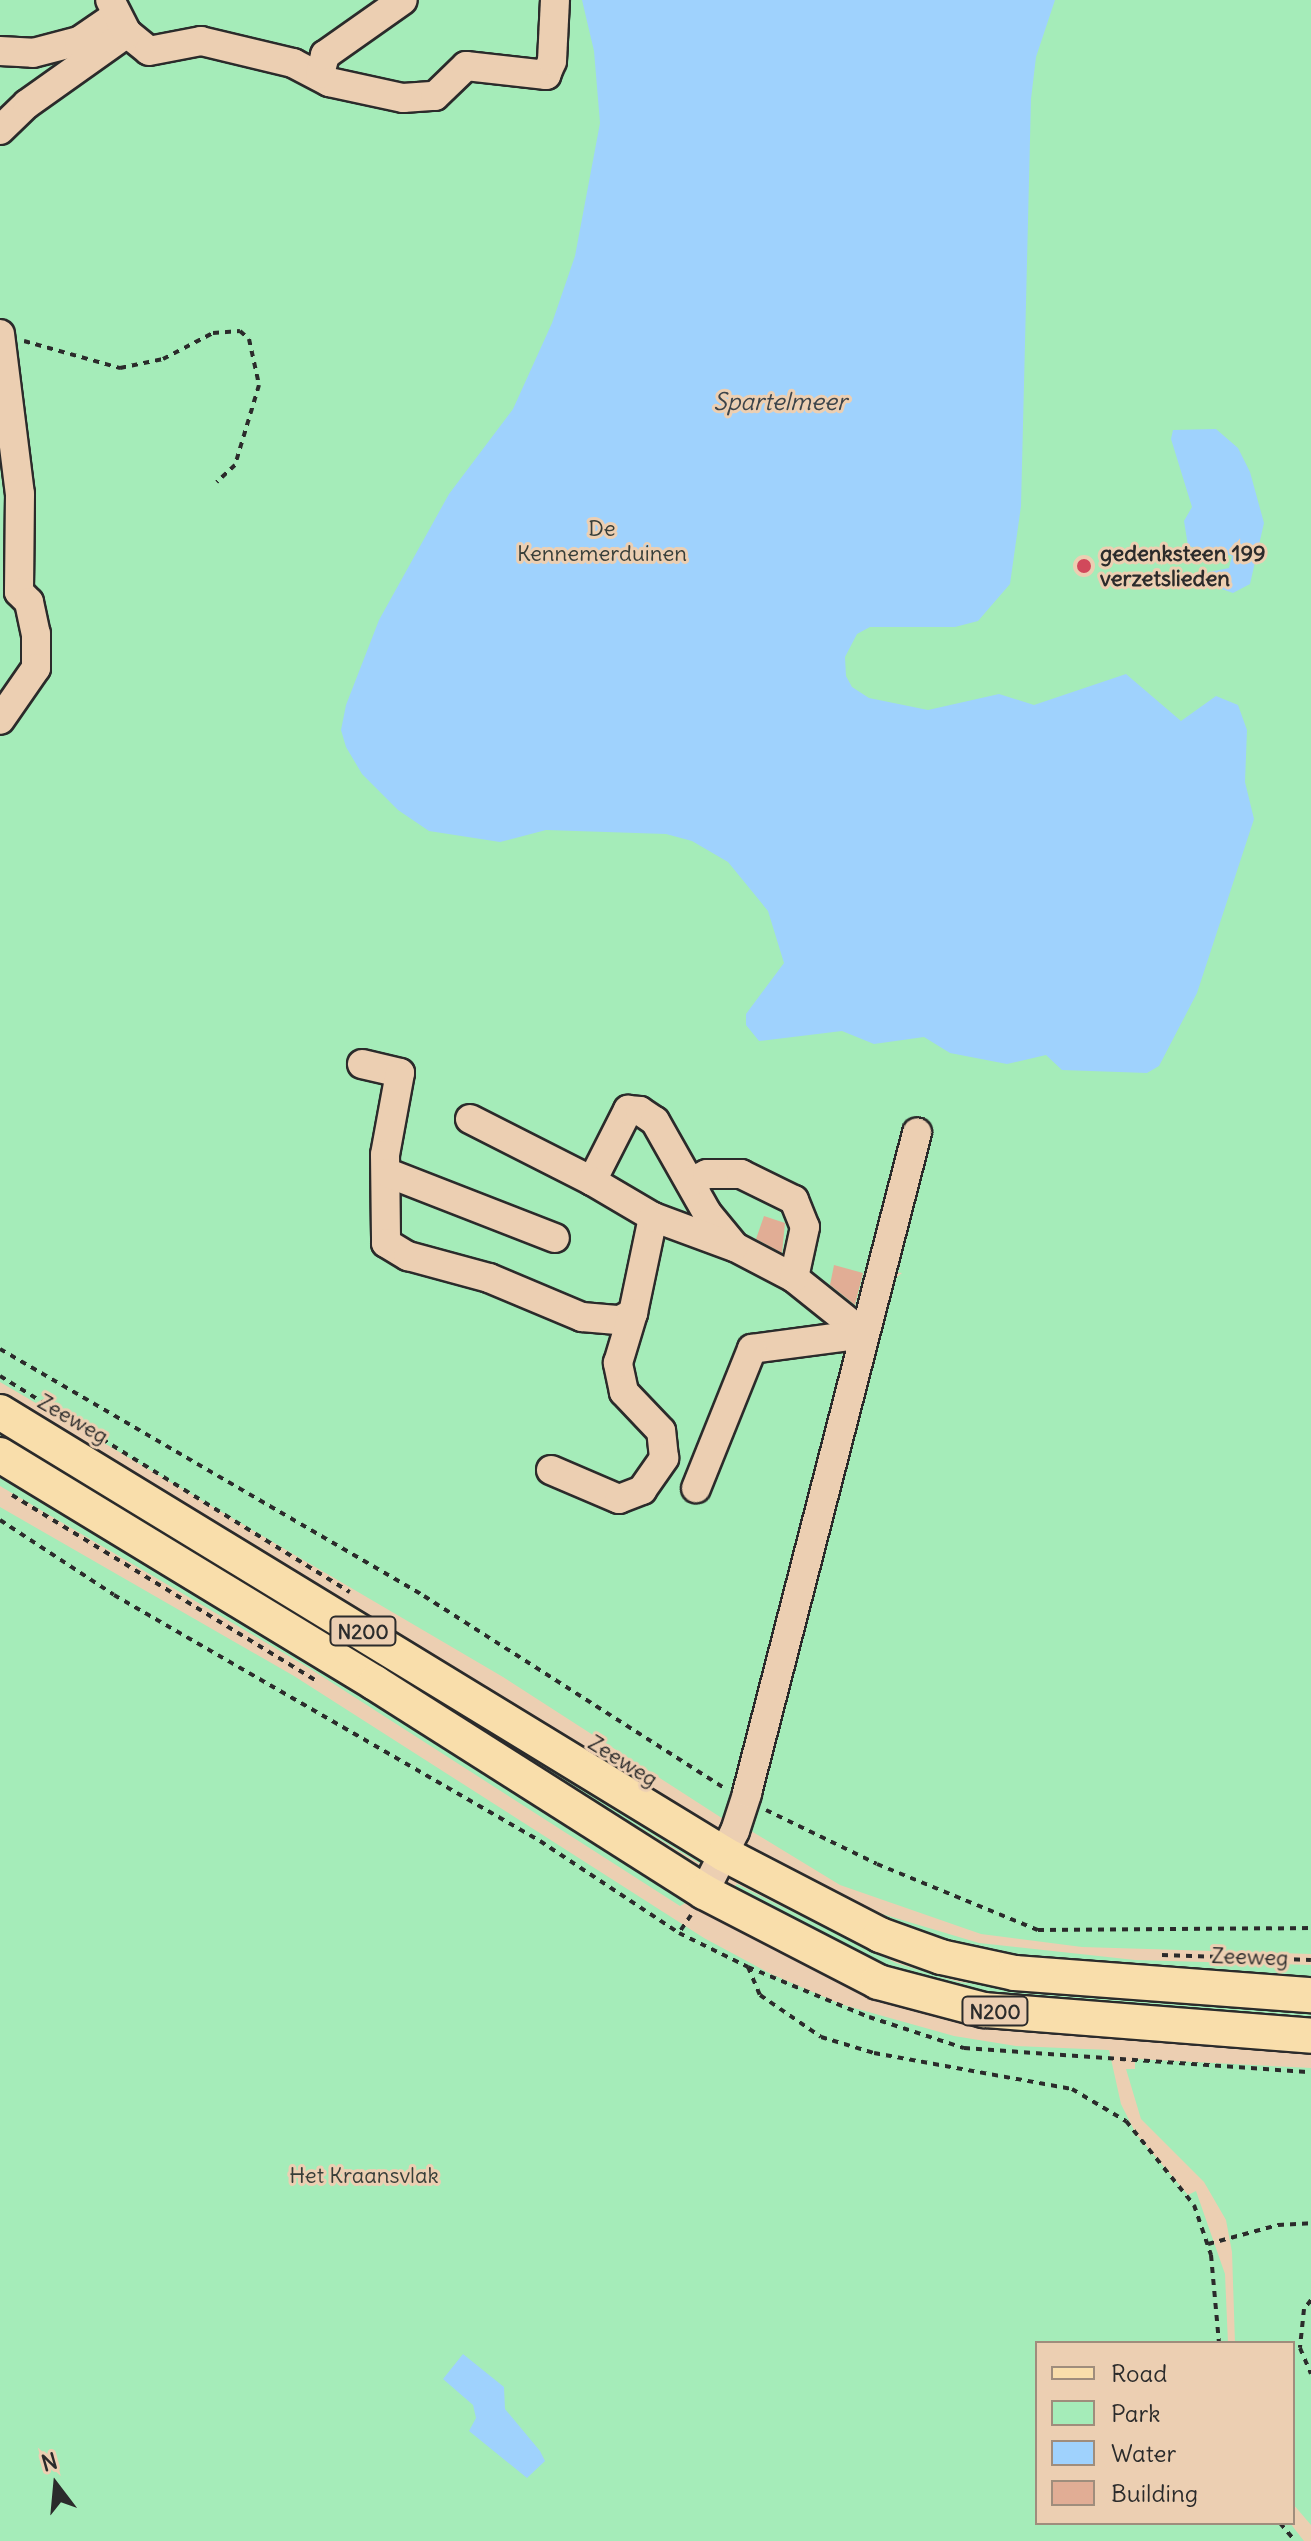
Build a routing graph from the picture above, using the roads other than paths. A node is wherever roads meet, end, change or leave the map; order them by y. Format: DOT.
graph roads {
  1 [pos="403,0"];
  2 [pos="555,0"];
  3 [pos="118,16"];
  4 [pos="0,51"];
  5 [pos="320,74"];
  6 [pos="0,130"];
  7 [pos="1,334"];
  8 [pos="5,442"];
  9 [pos="9,592"];
  10 [pos="0,720"];
  11 [pos="362,1064"];
  12 [pos="470,1119"];
  13 [pos="917,1133"];
  14 [pos="388,1173"];
  15 [pos="592,1181"];
  16 [pos="690,1182"];
  17 [pos="653,1217"];
  18 [pos="555,1238"];
  19 [pos="735,1247"];
  20 [pos="794,1278"];
  21 [pos="633,1313"];
  22 [pos="864,1334"];
  23 [pos="0,1412"];
  24 [pos="0,1455"];
  25 [pos="551,1470"];
  26 [pos="696,1488"];
  27 [pos="724,1854"];
  28 [pos="704,1892"];
  29 [pos="1311,1995"];
  30 [pos="1311,2036"];
  1 -- 5 [label="lane"];
  2 -- 5 [label="lane"];
  3 -- 4 [label="lane"];
  3 -- 5 [label="lane"];
  3 -- 6 [label="lane"];
  7 -- 8 [label="lane"];
  8 -- 9 [label="lane"];
  9 -- 10 [label="lane"];
  11 -- 14 [label="lane"];
  12 -- 15 [label="lane"];
  13 -- 22 [label="lane"];
  14 -- 18 [label="lane"];
  14 -- 21 [label="lane"];
  15 -- 16 [label="lane"];
  15 -- 17 [label="lane"];
  16 -- 19 [label="lane"];
  16 -- 20 [label="lane"];
  17 -- 19 [label="lane"];
  17 -- 21 [label="lane"];
  19 -- 20 [label="lane"];
  20 -- 22 [label="lane"];
  21 -- 25 [label="lane"];
  22 -- 26 [label="lane"];
  22 -- 27 [label="lane"];
  23 -- 27 [label="main road, Zeeweg / N200"];
  24 -- 28 [label="main road, N200"];
  27 -- 28 [label="lane"];
  27 -- 29 [label="main road, Zeeweg / N200"];
  28 -- 30 [label="main road, N200"];
}
